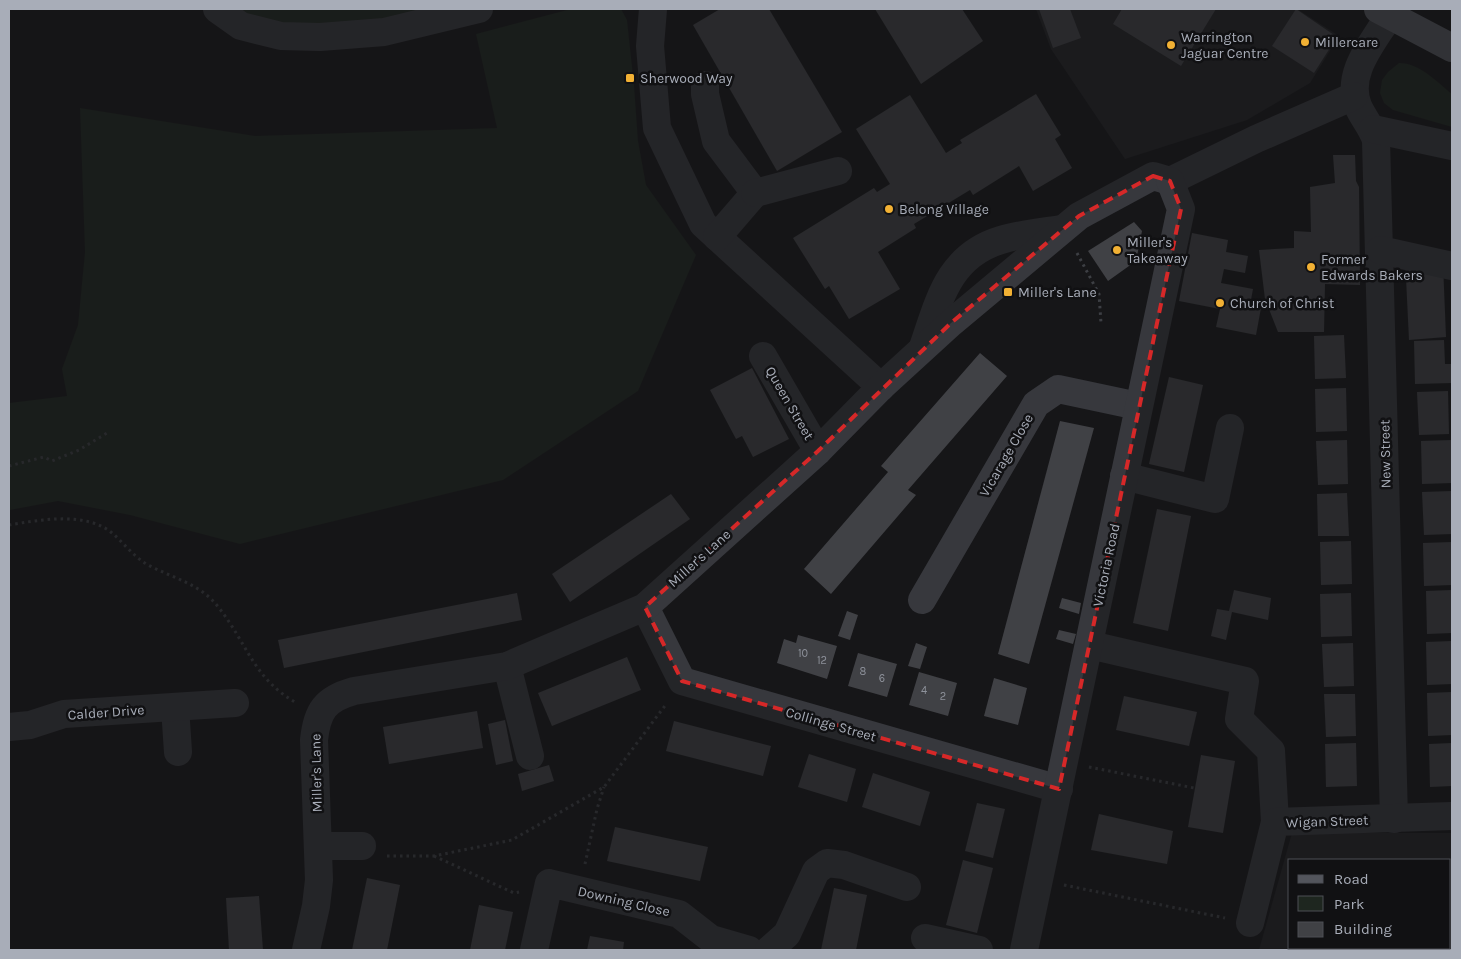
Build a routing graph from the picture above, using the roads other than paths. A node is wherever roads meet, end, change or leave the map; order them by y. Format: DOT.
graph roads {
  1 [pos="217,9"];
  2 [pos="479,9"];
  3 [pos="653,9"];
  4 [pos="1384,12"];
  5 [pos="1452,48"];
  6 [pos="705,85"];
  7 [pos="1354,96"];
  8 [pos="1373,129"];
  9 [pos="1452,146"];
  10 [pos="838,171"];
  11 [pos="1170,181"];
  12 [pos="754,193"];
  13 [pos="1063,229"];
  14 [pos="717,237"];
  15 [pos="1380,250"];
  16 [pos="1452,266"];
  17 [pos="922,350"];
  18 [pos="763,356"];
  19 [pos="881,387"];
  20 [pos="1138,406"];
  21 [pos="1230,428"];
  22 [pos="818,451"];
  23 [pos="1124,476"];
  24 [pos="922,600"];
  25 [pos="645,607"];
  26 [pos="1090,645"];
  27 [pos="507,666"];
  28 [pos="235,704"];
  29 [pos="175,707"];
  30 [pos="9,727"];
  31 [pos="178,752"];
  32 [pos="530,756"];
  33 [pos="1059,789"];
  34 [pos="1452,816"];
  35 [pos="1394,819"];
  36 [pos="1275,822"];
  37 [pos="318,846"];
  38 [pos="373,852"];
  39 [pos="907,887"];
  40 [pos="1250,923"];
  41 [pos="925,938"];
  42 [pos="306,950"];
  43 [pos="534,950"];
  44 [pos="749,950"];
  45 [pos="769,950"];
  46 [pos="979,950"];
  47 [pos="1024,950"];
  1 -- 2 [label="street"];
  3 -- 14 [label="street"];
  4 -- 5 [label="main road"];
  4 -- 7 [label="street"];
  6 -- 12 [label="street"];
  7 -- 8 [label="street, New Street"];
  7 -- 11 [label="street"];
  8 -- 9 [label="street"];
  8 -- 15 [label="street, New Street"];
  10 -- 12 [label="street"];
  11 -- 13 [label="street, Miller's Lane"];
  11 -- 20 [label="street, Victoria Road"];
  12 -- 14 [label="street"];
  13 -- 17 [label="street, Miller's Lane"];
  13 -- 17 [label="street"];
  14 -- 19 [label="street"];
  15 -- 16 [label="street"];
  15 -- 35 [label="street, New Street"];
  17 -- 19 [label="street, Miller's Lane"];
  18 -- 22 [label="street, Queen Street"];
  19 -- 22 [label="street, Miller's Lane"];
  20 -- 23 [label="street, Victoria Road"];
  20 -- 24 [label="street, Vicarage Close"];
  21 -- 23 [label="street"];
  22 -- 25 [label="street, Miller's Lane"];
  23 -- 26 [label="street, Victoria Road"];
  25 -- 27 [label="street, Miller's Lane"];
  25 -- 33 [label="street, Collinge Street"];
  26 -- 33 [label="street, Victoria Road"];
  26 -- 36 [label="street"];
  27 -- 32 [label="street"];
  27 -- 37 [label="street, Miller's Lane"];
  28 -- 29 [label="street, Calder Drive"];
  29 -- 30 [label="street, Calder Drive"];
  29 -- 31 [label="street"];
  33 -- 47 [label="street, Victoria Road"];
  34 -- 35 [label="street, Wigan Street"];
  35 -- 36 [label="street, Wigan Street"];
  36 -- 40 [label="street, Wigan Street"];
  37 -- 38 [label="street"];
  37 -- 42 [label="street, Miller's Lane"];
  39 -- 45 [label="street"];
  41 -- 46 [label="street"];
  43 -- 44 [label="street, Downing Close"];
}
